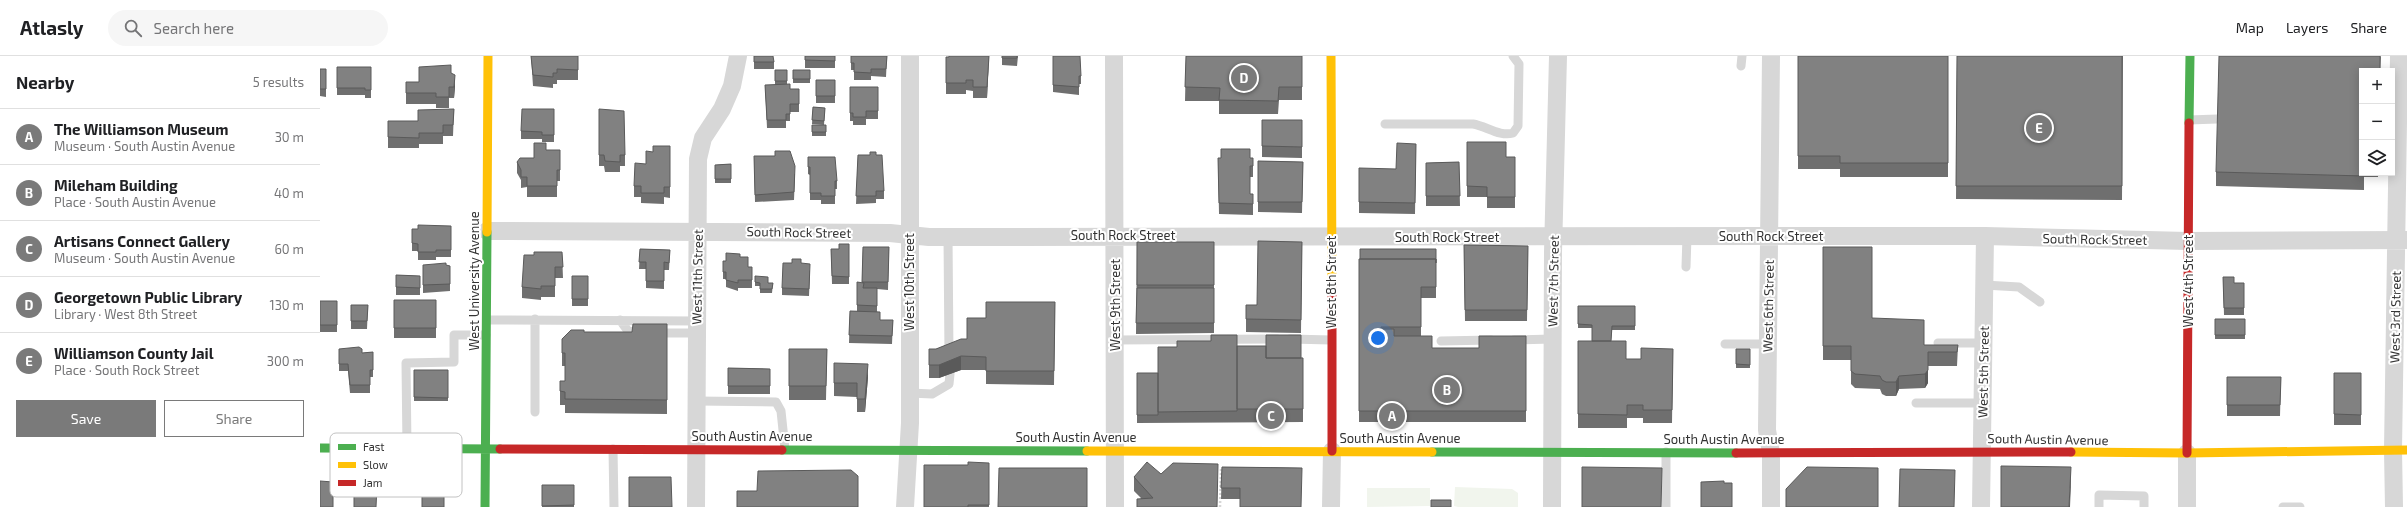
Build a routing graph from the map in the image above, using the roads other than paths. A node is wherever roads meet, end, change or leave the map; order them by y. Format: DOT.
graph roads {
  1 [pos="488,56"];
  2 [pos="738,56"];
  3 [pos="910,56"];
  4 [pos="1114,56"];
  5 [pos="1331,56"];
  6 [pos="1512,56"];
  7 [pos="1558,56"];
  8 [pos="1742,56"];
  9 [pos="1771,56"];
  10 [pos="2190,56"];
  11 [pos="2399,56"];
  12 [pos="1741,66"];
  13 [pos="2218,119"];
  14 [pos="2189,120"];
  15 [pos="1385,124"];
  16 [pos="2395,158"];
  17 [pos="487,231"];
  18 [pos="698,231"];
  19 [pos="909,234"];
  20 [pos="1114,235"];
  21 [pos="948,236"];
  22 [pos="1330,236"];
  23 [pos="1553,236"];
  24 [pos="1687,236"];
  25 [pos="1769,236"];
  26 [pos="1984,236"];
  27 [pos="2402,240"];
  28 [pos="2188,241"];
  29 [pos="1686,267"];
  30 [pos="1984,285"];
  31 [pos="2040,302"];
  32 [pos="536,319"];
  33 [pos="487,320"];
  34 [pos="2401,326"];
  35 [pos="697,327"];
  36 [pos="486,335"];
  37 [pos="1552,339"];
  38 [pos="1115,340"];
  39 [pos="1331,340"];
  40 [pos="1441,341"];
  41 [pos="1938,343"];
  42 [pos="1983,343"];
  43 [pos="1725,344"];
  44 [pos="1768,344"];
  45 [pos="949,357"];
  46 [pos="950,374"];
  47 [pos="910,393"];
  48 [pos="696,401"];
  49 [pos="1916,403"];
  50 [pos="1982,403"];
  51 [pos="535,412"];
  52 [pos="407,433"];
  53 [pos="320,448"];
  54 [pos="330,448"];
  55 [pos="696,448"];
  56 [pos="462,449"];
  57 [pos="485,449"];
  58 [pos="613,449"];
  59 [pos="785,449"];
  60 [pos="907,449"];
  61 [pos="1115,450"];
  62 [pos="2400,450"];
  63 [pos="1332,451"];
  64 [pos="1982,451"];
  65 [pos="1552,452"];
  66 [pos="1666,452"];
  67 [pos="1771,453"];
  68 [pos="2187,453"];
  69 [pos="485,507"];
  70 [pos="614,507"];
  71 [pos="696,507"];
  72 [pos="905,507"];
  73 [pos="1115,507"];
  74 [pos="1331,507"];
  75 [pos="1552,507"];
  76 [pos="1666,507"];
  77 [pos="1771,507"];
  78 [pos="1980,507"];
  79 [pos="2098,507"];
  80 [pos="2144,507"];
  81 [pos="2187,507"];
  82 [pos="2283,507"];
  83 [pos="2300,507"];
  84 [pos="2394,507"];
  1 -- 17 [label="main road, West University Avenue"];
  2 -- 18 [label="street, West 11th Street"];
  3 -- 19 [label="street, West 10th Street"];
  4 -- 20 [label="street, West 9th Street"];
  5 -- 22 [label="main road, West 8th Street"];
  6 -- 15 [label="lane"];
  7 -- 23 [label="street, West 7th Street"];
  8 -- 12 [label="lane"];
  9 -- 25 [label="street, West 6th Street"];
  10 -- 14 [label="main road, West 4th Street"];
  11 -- 16 [label="street, West 3rd Street"];
  13 -- 14 [label="lane"];
  14 -- 28 [label="main road, West 4th Street"];
  16 -- 27 [label="street, West 3rd Street"];
  17 -- 18 [label="street, South Rock Street"];
  17 -- 33 [label="main road, West University Avenue"];
  18 -- 19 [label="street, South Rock Street"];
  18 -- 35 [label="street, West 11th Street"];
  19 -- 21 [label="street, South Rock Street"];
  19 -- 47 [label="street, West 10th Street"];
  20 -- 21 [label="street, South Rock Street"];
  20 -- 22 [label="street, South Rock Street"];
  20 -- 38 [label="street, West 9th Street"];
  21 -- 45 [label="lane"];
  22 -- 23 [label="street, South Rock Street"];
  22 -- 39 [label="main road, West 8th Street"];
  23 -- 24 [label="street, South Rock Street"];
  23 -- 37 [label="street, West 7th Street"];
  24 -- 25 [label="street, South Rock Street"];
  24 -- 29 [label="lane"];
  25 -- 26 [label="street, South Rock Street"];
  25 -- 44 [label="street, West 6th Street"];
  26 -- 28 [label="street, South Rock Street"];
  26 -- 30 [label="street, West 5th Street"];
  27 -- 28 [label="street, South Rock Street"];
  27 -- 34 [label="street, West 3rd Street"];
  28 -- 68 [label="main road, West 4th Street"];
  30 -- 31 [label="lane"];
  30 -- 42 [label="street, West 5th Street"];
  32 -- 33 [label="lane"];
  32 -- 35 [label="lane"];
  32 -- 51 [label="lane"];
  33 -- 36 [label="main road, West University Avenue"];
  34 -- 62 [label="street, West 3rd Street"];
  35 -- 48 [label="street, West 11th Street"];
  36 -- 52 [label="lane"];
  36 -- 57 [label="main road, West University Avenue"];
  37 -- 40 [label="lane"];
  37 -- 65 [label="street, West 7th Street"];
  38 -- 39 [label="lane"];
  38 -- 61 [label="street, West 9th Street"];
  39 -- 63 [label="main road, West 8th Street"];
  41 -- 42 [label="lane"];
  42 -- 50 [label="street, West 5th Street"];
  43 -- 44 [label="lane"];
  44 -- 67 [label="street, West 6th Street"];
  46 -- 47 [label="lane"];
  47 -- 60 [label="street, West 10th Street"];
  48 -- 55 [label="street, West 11th Street"];
  48 -- 59 [label="lane"];
  49 -- 50 [label="lane"];
  50 -- 64 [label="street, West 5th Street"];
  53 -- 54 [label="main road, South Austin Avenue"];
  55 -- 58 [label="main road, South Austin Avenue"];
  55 -- 59 [label="main road, South Austin Avenue"];
  55 -- 71 [label="street, West 11th Street"];
  56 -- 57 [label="main road, South Austin Avenue"];
  57 -- 58 [label="main road, South Austin Avenue"];
  57 -- 69 [label="main road, West University Avenue"];
  58 -- 70 [label="lane"];
  59 -- 60 [label="main road, South Austin Avenue"];
  60 -- 61 [label="main road, South Austin Avenue"];
  60 -- 72 [label="street, West 10th Street"];
  61 -- 63 [label="main road, South Austin Avenue"];
  61 -- 73 [label="street, West 9th Street"];
  62 -- 68 [label="main road, South Austin Avenue"];
  62 -- 84 [label="street, West 3rd Street"];
  63 -- 65 [label="main road, South Austin Avenue"];
  63 -- 74 [label="street, West 8th Street"];
  64 -- 67 [label="main road, South Austin Avenue"];
  64 -- 68 [label="main road, South Austin Avenue"];
  64 -- 78 [label="street, West 5th Street"];
  65 -- 66 [label="main road, South Austin Avenue"];
  65 -- 75 [label="street, West 7th Street"];
  66 -- 67 [label="main road, South Austin Avenue"];
  66 -- 76 [label="lane"];
  67 -- 77 [label="street, West 6th Street"];
  68 -- 81 [label="street, West 4th Street"];
  79 -- 80 [label="lane"];
  82 -- 83 [label="lane"];
}
